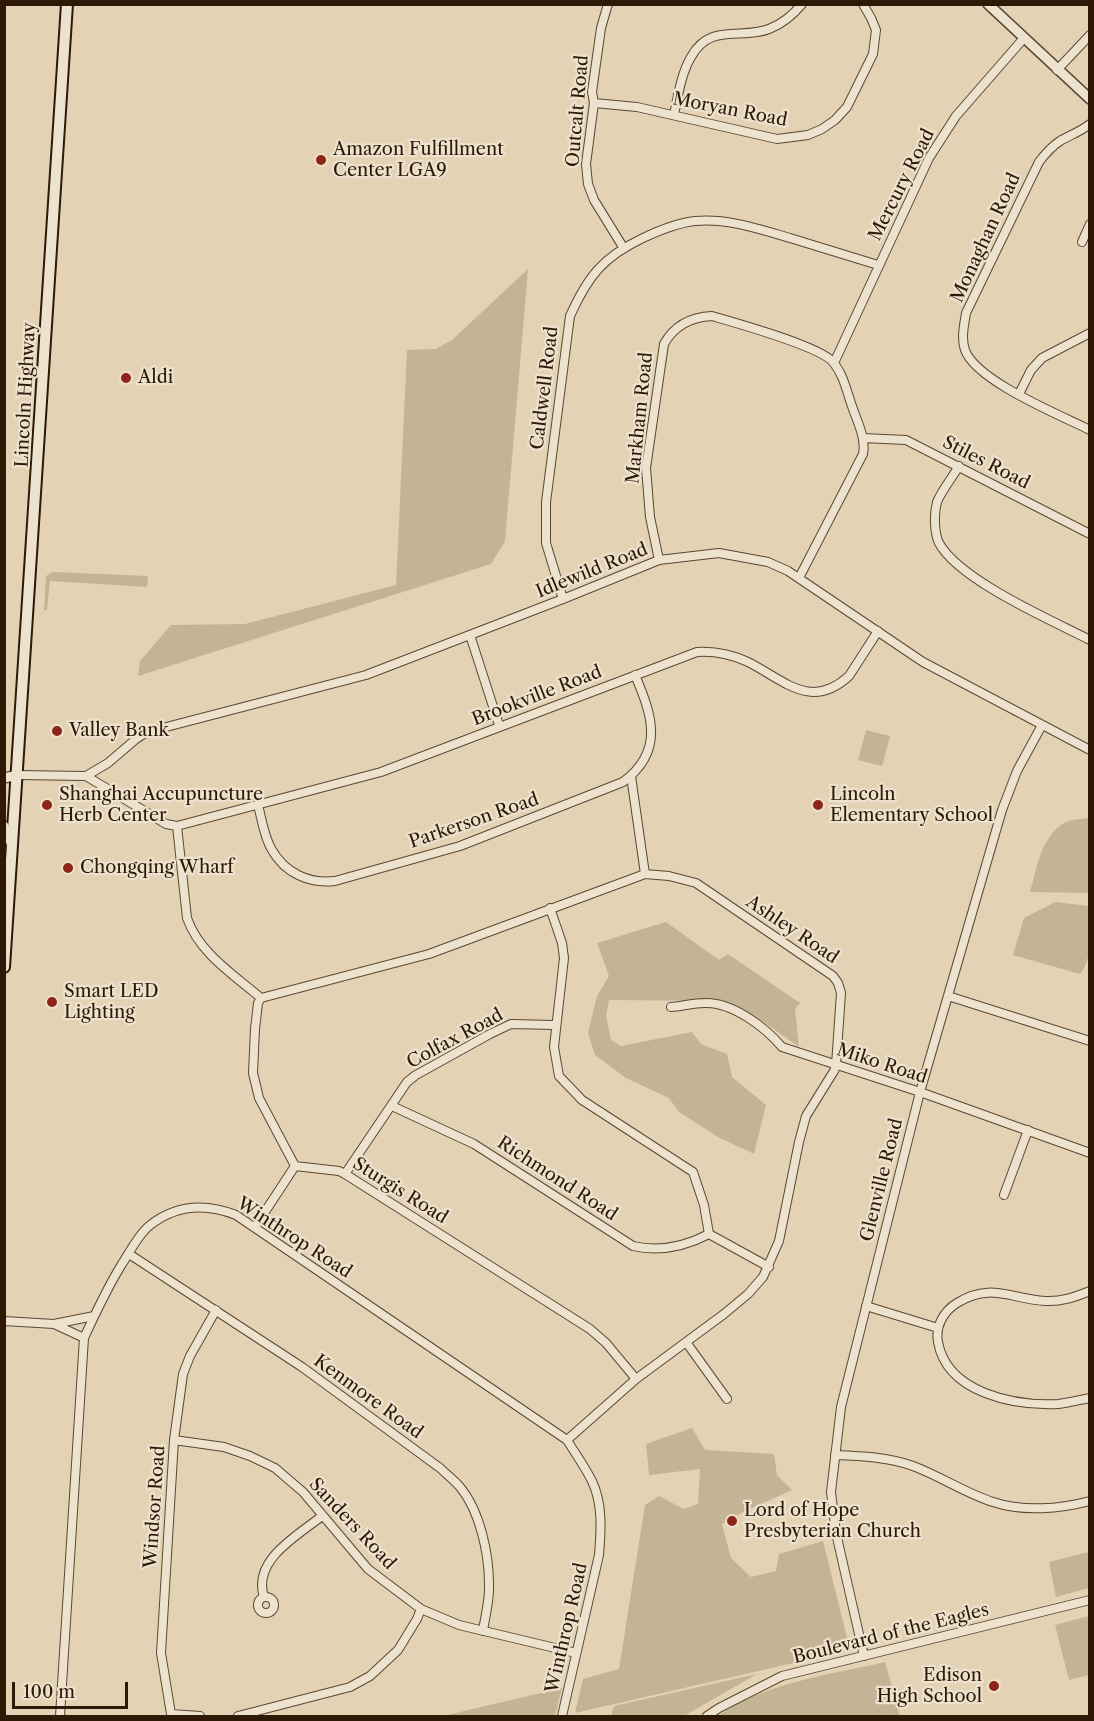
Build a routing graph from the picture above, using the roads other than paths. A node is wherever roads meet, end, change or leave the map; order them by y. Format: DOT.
graph roads {
  1 [pos="67,4"];
  2 [pos="608,4"];
  3 [pos="802,4"];
  4 [pos="863,4"];
  5 [pos="988,4"];
  6 [pos="1089,35"];
  7 [pos="1024,38"];
  8 [pos="1057,70"];
  9 [pos="1089,99"];
  10 [pos="594,104"];
  11 [pos="674,114"];
  12 [pos="1089,124"];
  13 [pos="1089,224"];
  14 [pos="1082,242"];
  15 [pos="623,247"];
  16 [pos="878,265"];
  17 [pos="1089,333"];
  18 [pos="834,363"];
  19 [pos="1019,394"];
  20 [pos="1089,430"];
  21 [pos="863,438"];
  22 [pos="959,466"];
  23 [pos="1089,534"];
  24 [pos="659,560"];
  25 [pos="800,578"];
  26 [pos="563,599"];
  27 [pos="879,631"];
  28 [pos="470,635"];
  29 [pos="1089,640"];
  30 [pos="635,675"];
  31 [pos="500,725"];
  32 [pos="1042,725"];
  33 [pos="1089,750"];
  34 [pos="18,775"];
  35 [pos="86,776"];
  36 [pos="631,776"];
  37 [pos="4,778"];
  38 [pos="258,805"];
  39 [pos="4,826"];
  40 [pos="177,826"];
  41 [pos="13,849"];
  42 [pos="645,874"];
  43 [pos="550,908"];
  44 [pos="4,967"];
  45 [pos="948,996"];
  46 [pos="261,998"];
  47 [pos="671,1007"];
  48 [pos="555,1025"];
  49 [pos="1089,1041"];
  50 [pos="836,1065"];
  51 [pos="920,1092"];
  52 [pos="392,1106"];
  53 [pos="1028,1130"];
  54 [pos="1089,1153"];
  55 [pos="295,1166"];
  56 [pos="345,1174"];
  57 [pos="1004,1195"];
  58 [pos="255,1227"];
  59 [pos="709,1234"];
  60 [pos="129,1254"];
  61 [pos="769,1267"];
  62 [pos="1089,1291"];
  63 [pos="866,1306"];
  64 [pos="216,1310"];
  65 [pos="94,1316"];
  66 [pos="4,1321"];
  67 [pos="54,1324"];
  68 [pos="938,1328"];
  69 [pos="84,1338"];
  70 [pos="686,1341"];
  71 [pos="636,1379"];
  72 [pos="1089,1398"];
  73 [pos="727,1399"];
  74 [pos="174,1440"];
  75 [pos="567,1440"];
  76 [pos="835,1455"];
  77 [pos="1089,1501"];
  78 [pos="322,1516"];
  79 [pos="264,1597"];
  80 [pos="1089,1600"];
  81 [pos="420,1610"];
  82 [pos="483,1631"];
  83 [pos="576,1653"];
  84 [pos="864,1656"];
  85 [pos="169,1715"];
  86 [pos="60,1716"];
  87 [pos="200,1716"];
  88 [pos="238,1716"];
  89 [pos="562,1716"];
  90 [pos="707,1716"];
  1 -- 34 [label="main road, Lincoln Highway"];
  2 -- 10 [label="street, Outcalt Road"];
  3 -- 11 [label="street"];
  4 -- 11 [label="street, Moryan Road"];
  5 -- 7 [label="street"];
  6 -- 8 [label="street"];
  7 -- 8 [label="street"];
  7 -- 16 [label="street, Mercury Road"];
  8 -- 9 [label="street"];
  10 -- 11 [label="street, Moryan Road"];
  10 -- 15 [label="street, Outcalt Road"];
  12 -- 19 [label="street, Monaghan Road"];
  13 -- 14 [label="street"];
  15 -- 16 [label="street, Caldwell Road"];
  15 -- 26 [label="street, Caldwell Road"];
  16 -- 18 [label="street, Mercury Road"];
  17 -- 19 [label="street"];
  18 -- 21 [label="street"];
  18 -- 24 [label="street, Markham Road"];
  19 -- 20 [label="street, Monaghan Road"];
  21 -- 22 [label="street, Stiles Road"];
  21 -- 25 [label="street"];
  22 -- 23 [label="street, Stiles Road"];
  22 -- 29 [label="street"];
  24 -- 25 [label="street, Idlewild Road"];
  24 -- 26 [label="street, Idlewild Road"];
  25 -- 27 [label="street, Idlewild Road"];
  26 -- 28 [label="street, Idlewild Road"];
  27 -- 30 [label="street, Brookville Road"];
  27 -- 32 [label="street, Idlewild Road"];
  28 -- 31 [label="street"];
  28 -- 35 [label="street, Idlewild Road"];
  30 -- 31 [label="street, Brookville Road"];
  30 -- 36 [label="street"];
  31 -- 38 [label="street, Brookville Road"];
  32 -- 33 [label="street, Idlewild Road"];
  32 -- 45 [label="street, Glenville Road"];
  34 -- 35 [label="street"];
  34 -- 37 [label="street"];
  34 -- 41 [label="main road, Lincoln Highway"];
  35 -- 40 [label="street"];
  36 -- 38 [label="street, Parkerson Road"];
  36 -- 42 [label="street"];
  38 -- 40 [label="street, Brookville Road"];
  39 -- 41 [label="street"];
  40 -- 46 [label="street"];
  41 -- 44 [label="main road, Lincoln Highway"];
  42 -- 43 [label="street, Ashley Road"];
  42 -- 50 [label="street, Ashley Road"];
  43 -- 46 [label="street, Ashley Road"];
  43 -- 48 [label="street"];
  45 -- 49 [label="street"];
  45 -- 51 [label="street, Glenville Road"];
  46 -- 55 [label="street"];
  47 -- 50 [label="street, Miko Road"];
  48 -- 52 [label="street, Colfax Road"];
  48 -- 59 [label="street"];
  50 -- 51 [label="street, Miko Road"];
  50 -- 61 [label="street, Ashley Road"];
  51 -- 53 [label="street, Miko Road"];
  51 -- 63 [label="street, Glenville Road"];
  52 -- 56 [label="street, Colfax Road"];
  52 -- 59 [label="street, Richmond Road"];
  53 -- 54 [label="street, Miko Road"];
  53 -- 57 [label="street"];
  55 -- 56 [label="street, Sturgis Road"];
  55 -- 58 [label="street"];
  56 -- 71 [label="street, Sturgis Road"];
  58 -- 60 [label="street, Winthrop Road"];
  58 -- 75 [label="street, Winthrop Road"];
  59 -- 61 [label="street"];
  60 -- 64 [label="street, Kenmore Road"];
  60 -- 65 [label="street, Winthrop Road"];
  61 -- 70 [label="street, Ashley Road"];
  62 -- 68 [label="street"];
  63 -- 68 [label="street"];
  63 -- 76 [label="street, Glenville Road"];
  64 -- 74 [label="street, Windsor Road"];
  64 -- 82 [label="street, Kenmore Road"];
  65 -- 67 [label="street"];
  65 -- 69 [label="street, Winthrop Road"];
  66 -- 67 [label="street"];
  67 -- 69 [label="street"];
  68 -- 72 [label="street"];
  69 -- 86 [label="street, Winthrop Road"];
  70 -- 71 [label="street, Ashley Road"];
  70 -- 73 [label="street"];
  71 -- 75 [label="street, Ashley Road"];
  74 -- 78 [label="street, Sanders Road"];
  74 -- 85 [label="street, Windsor Road"];
  75 -- 83 [label="street, Winthrop Road"];
  76 -- 77 [label="street"];
  76 -- 84 [label="street, Glenville Road"];
  78 -- 79 [label="street"];
  78 -- 81 [label="street, Sanders Road"];
  80 -- 84 [label="street, Boulevard of the Eagles"];
  81 -- 82 [label="street, Sanders Road"];
  81 -- 88 [label="street"];
  82 -- 83 [label="street, Sanders Road"];
  83 -- 89 [label="street, Winthrop Road"];
  84 -- 90 [label="street, Boulevard of the Eagles"];
  85 -- 87 [label="street"];
}
